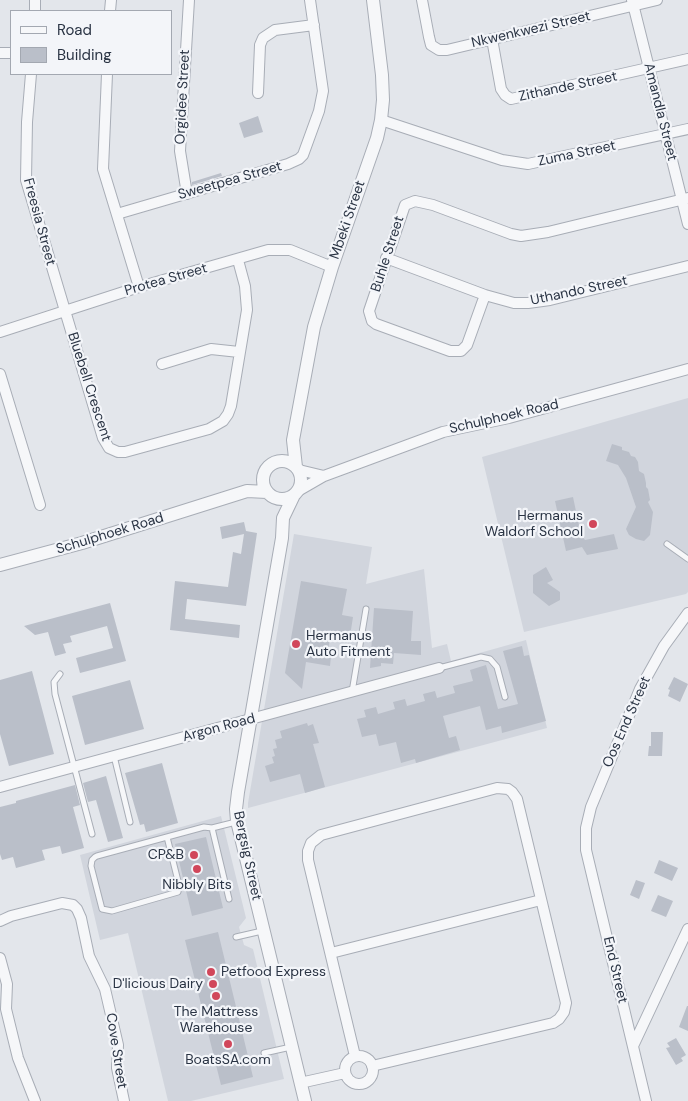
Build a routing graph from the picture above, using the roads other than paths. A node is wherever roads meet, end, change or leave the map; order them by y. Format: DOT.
graph roads {
  1 [pos="189,0"];
  2 [pos="310,0"];
  3 [pos="373,0"];
  4 [pos="422,0"];
  5 [pos="657,0"];
  6 [pos="633,3"];
  7 [pos="314,25"];
  8 [pos="492,39"];
  9 [pos="688,60"];
  10 [pos="650,69"];
  11 [pos="31,75"];
  12 [pos="107,75"];
  13 [pos="258,94"];
  14 [pos="381,120"];
  15 [pos="688,129"];
  16 [pos="666,134"];
  17 [pos="187,194"];
  18 [pos="685,199"];
  19 [pos="116,214"];
  20 [pos="688,224"];
  21 [pos="386,258"];
  22 [pos="238,260"];
  23 [pos="688,266"];
  24 [pos="332,267"];
  25 [pos="139,286"];
  26 [pos="486,295"];
  27 [pos="64,310"];
  28 [pos="0,332"];
  29 [pos="239,352"];
  30 [pos="162,364"];
  31 [pos="688,369"];
  32 [pos="0,374"];
  33 [pos="293,440"];
  34 [pos="277,461"];
  35 [pos="297,468"];
  36 [pos="263,476"];
  37 [pos="324,476"];
  38 [pos="247,491"];
  39 [pos="296,493"];
  40 [pos="270,494"];
  41 [pos="40,505"];
  42 [pos="283,518"];
  43 [pos="667,544"];
  44 [pos="688,559"];
  45 [pos="0,565"];
  46 [pos="366,608"];
  47 [pos="688,613"];
  48 [pos="439,668"];
  49 [pos="60,674"];
  50 [pos="352,692"];
  51 [pos="505,697"];
  52 [pos="250,720"];
  53 [pos="114,756"];
  54 [pos="75,767"];
  55 [pos="0,787"];
  56 [pos="237,821"];
  57 [pos="130,822"];
  58 [pos="212,828"];
  59 [pos="92,834"];
  60 [pos="168,837"];
  61 [pos="585,840"];
  62 [pos="229,899"];
  63 [pos="541,900"];
  64 [pos="0,921"];
  65 [pos="688,929"];
  66 [pos="264,930"];
  67 [pos="236,937"];
  68 [pos="330,953"];
  69 [pos="0,958"];
  70 [pos="291,1046"];
  71 [pos="633,1046"];
  72 [pos="264,1053"];
  73 [pos="355,1056"];
  74 [pos="372,1066"];
  75 [pos="345,1073"];
  76 [pos="300,1083"];
  77 [pos="35,1101"];
  78 [pos="124,1101"];
  79 [pos="305,1101"];
  80 [pos="646,1101"];
  1 -- 17 [label="street, Orgidee Street"];
  2 -- 7 [label="street, Sweetpea Street"];
  3 -- 14 [label="street, Mbeki Street"];
  4 -- 8 [label="street, Nkwenkwezi Street"];
  5 -- 6 [label="street, Nkwenkwezi Street"];
  6 -- 8 [label="street, Nkwenkwezi Street"];
  6 -- 10 [label="street, Amandla Street"];
  7 -- 13 [label="street"];
  7 -- 17 [label="street, Sweetpea Street"];
  8 -- 10 [label="street, Zithande Street"];
  9 -- 10 [label="street, Zithande Street"];
  10 -- 16 [label="street, Amandla Street"];
  11 -- 27 [label="street, Freesia Street"];
  12 -- 19 [label="street"];
  14 -- 16 [label="street, Zuma Street"];
  14 -- 24 [label="street, Mbeki Street"];
  15 -- 16 [label="street, Zuma Street"];
  16 -- 18 [label="street, Amandla Street"];
  17 -- 19 [label="street, Sweetpea Street"];
  18 -- 20 [label="street, Amandla Street"];
  18 -- 21 [label="street, Buhle Street"];
  19 -- 25 [label="street"];
  21 -- 26 [label="street, Uthando Street"];
  21 -- 26 [label="street, Buhle Street"];
  22 -- 24 [label="street, Protea Street"];
  22 -- 25 [label="street, Protea Street"];
  22 -- 29 [label="street, Bluebell Crescent"];
  23 -- 26 [label="street, Uthando Street"];
  24 -- 33 [label="street, Mbeki Street"];
  25 -- 27 [label="street, Protea Street"];
  27 -- 28 [label="street, Protea Street"];
  27 -- 29 [label="street, Bluebell Crescent"];
  29 -- 30 [label="street"];
  31 -- 37 [label="street, Schulphoek Road"];
  32 -- 41 [label="street"];
  33 -- 34 [label="street, Mbeki Street"];
  33 -- 35 [label="street, Mbeki Street"];
  34 -- 35 [label="street"];
  34 -- 36 [label="street"];
  35 -- 37 [label="street"];
  35 -- 39 [label="street"];
  36 -- 38 [label="street, Schulphoek Road"];
  36 -- 40 [label="street"];
  37 -- 39 [label="street, Schulphoek Road"];
  38 -- 40 [label="street, Schulphoek Road"];
  38 -- 45 [label="street, Schulphoek Road"];
  39 -- 40 [label="street"];
  39 -- 42 [label="street, Bergsig Street"];
  40 -- 42 [label="street"];
  42 -- 52 [label="street, Bergsig Street"];
  43 -- 44 [label="lane"];
  46 -- 50 [label="lane"];
  47 -- 61 [label="street, Oos End Street"];
  48 -- 50 [label="street, Argon Road"];
  48 -- 51 [label="lane"];
  49 -- 54 [label="lane"];
  50 -- 52 [label="street, Argon Road"];
  52 -- 53 [label="street, Argon Road"];
  52 -- 56 [label="street, Bergsig Street"];
  53 -- 54 [label="street, Argon Road"];
  53 -- 57 [label="lane"];
  54 -- 55 [label="street, Argon Road"];
  54 -- 59 [label="lane"];
  56 -- 58 [label="lane"];
  56 -- 66 [label="street, Bergsig Street"];
  58 -- 60 [label="lane"];
  58 -- 62 [label="lane"];
  60 -- 60 [label="lane"];
  61 -- 71 [label="street, End Street"];
  63 -- 68 [label="street"];
  63 -- 68 [label="street"];
  63 -- 74 [label="street"];
  64 -- 78 [label="street, Cove Street"];
  65 -- 71 [label="street"];
  66 -- 67 [label="lane"];
  66 -- 70 [label="street, Bergsig Street"];
  68 -- 73 [label="street"];
  69 -- 77 [label="street"];
  70 -- 72 [label="lane"];
  70 -- 76 [label="street, Bergsig Street"];
  71 -- 80 [label="street, End Street"];
  73 -- 74 [label="street"];
  73 -- 75 [label="street"];
  74 -- 75 [label="street"];
  75 -- 76 [label="street"];
  76 -- 79 [label="street, Bergsig Street"];
}
